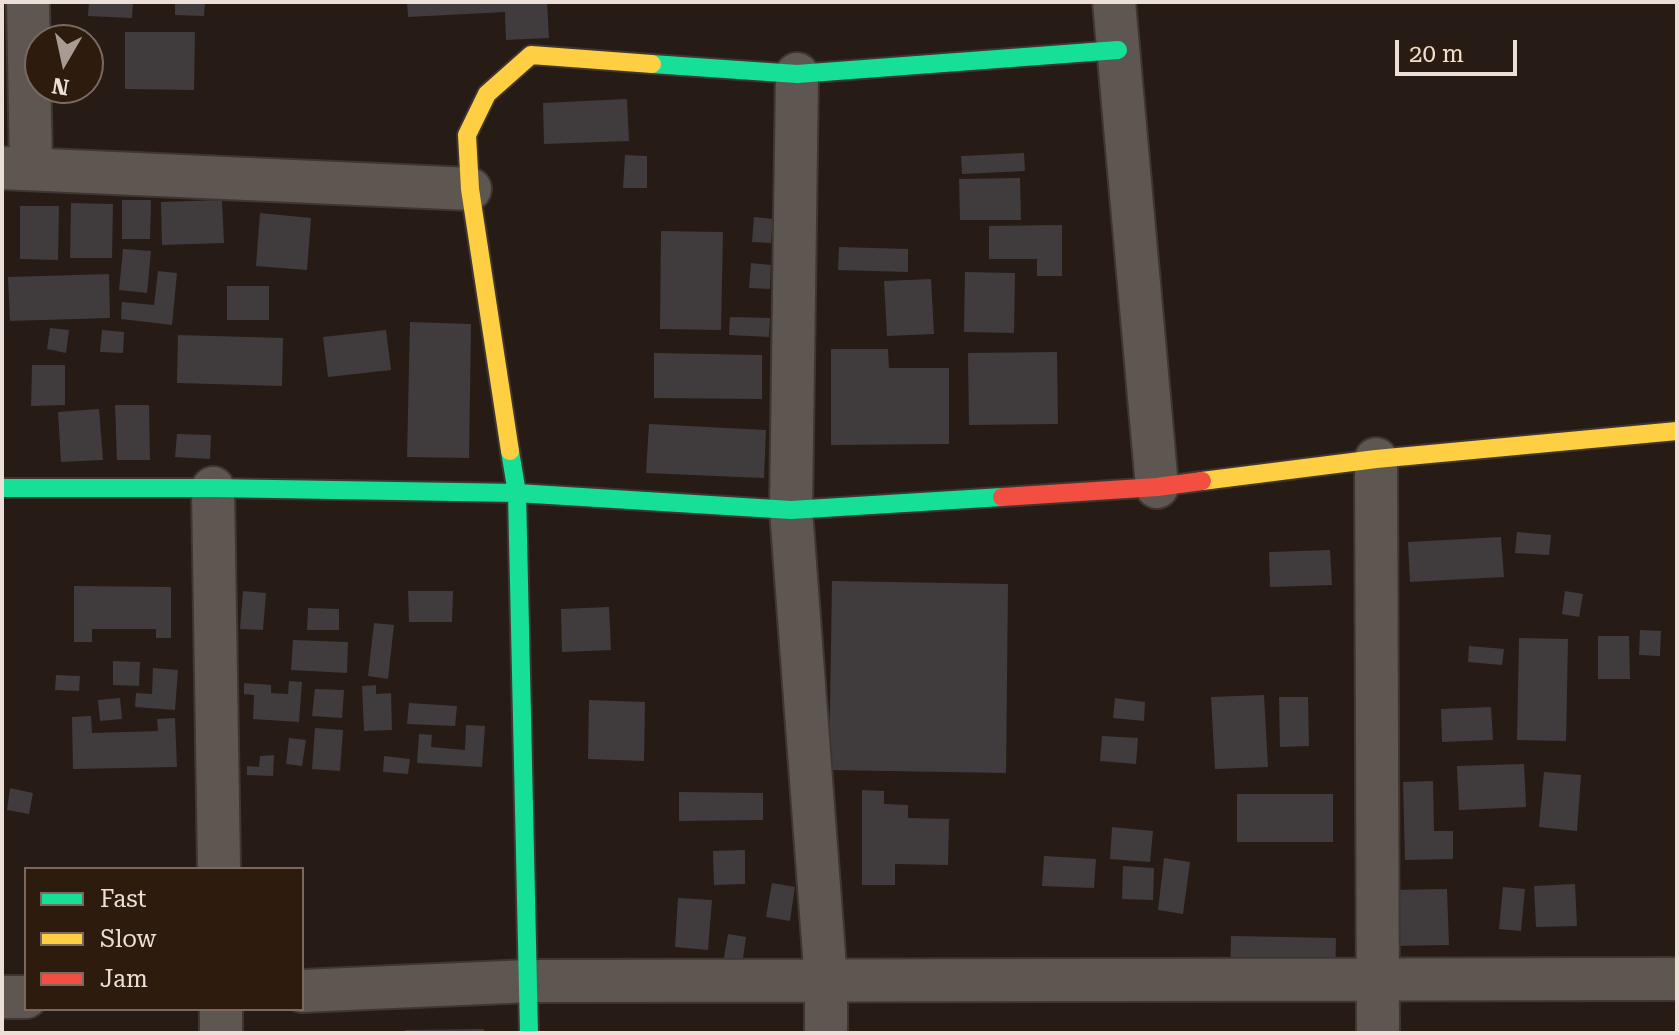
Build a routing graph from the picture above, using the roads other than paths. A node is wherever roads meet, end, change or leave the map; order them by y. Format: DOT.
graph roads {
  1 [pos="28,2"];
  2 [pos="1114,2"];
  3 [pos="1118,50"];
  4 [pos="797,74"];
  5 [pos="16,169"];
  6 [pos="470,189"];
  7 [pos="1677,431"];
  8 [pos="1376,459"];
  9 [pos="1157,487"];
  10 [pos="2,488"];
  11 [pos="213,488"];
  12 [pos="517,493"];
  13 [pos="791,510"];
  14 [pos="219,867"];
  15 [pos="1378,979"];
  16 [pos="1677,979"];
  17 [pos="529,981"];
  18 [pos="826,981"];
  19 [pos="304,991"];
  20 [pos="2,997"];
  21 [pos="24,997"];
  22 [pos="221,1011"];
  23 [pos="221,1033"];
  24 [pos="529,1033"];
  25 [pos="826,1033"];
  26 [pos="1378,1033"];
  1 -- 5 [label="street"];
  2 -- 3 [label="street"];
  3 -- 4 [label="main road"];
  3 -- 9 [label="street"];
  4 -- 6 [label="main road"];
  4 -- 13 [label="street"];
  5 -- 6 [label="street"];
  6 -- 12 [label="main road"];
  7 -- 8 [label="main road"];
  8 -- 9 [label="main road"];
  8 -- 15 [label="street"];
  9 -- 13 [label="main road"];
  10 -- 11 [label="main road"];
  11 -- 12 [label="main road"];
  11 -- 14 [label="street"];
  12 -- 13 [label="main road"];
  12 -- 17 [label="main road"];
  13 -- 18 [label="street"];
  15 -- 16 [label="street"];
  15 -- 18 [label="street"];
  15 -- 26 [label="street"];
  17 -- 18 [label="street"];
  17 -- 19 [label="street"];
  17 -- 24 [label="main road"];
  18 -- 25 [label="street"];
  20 -- 21 [label="street"];
  22 -- 23 [label="street"];
}
